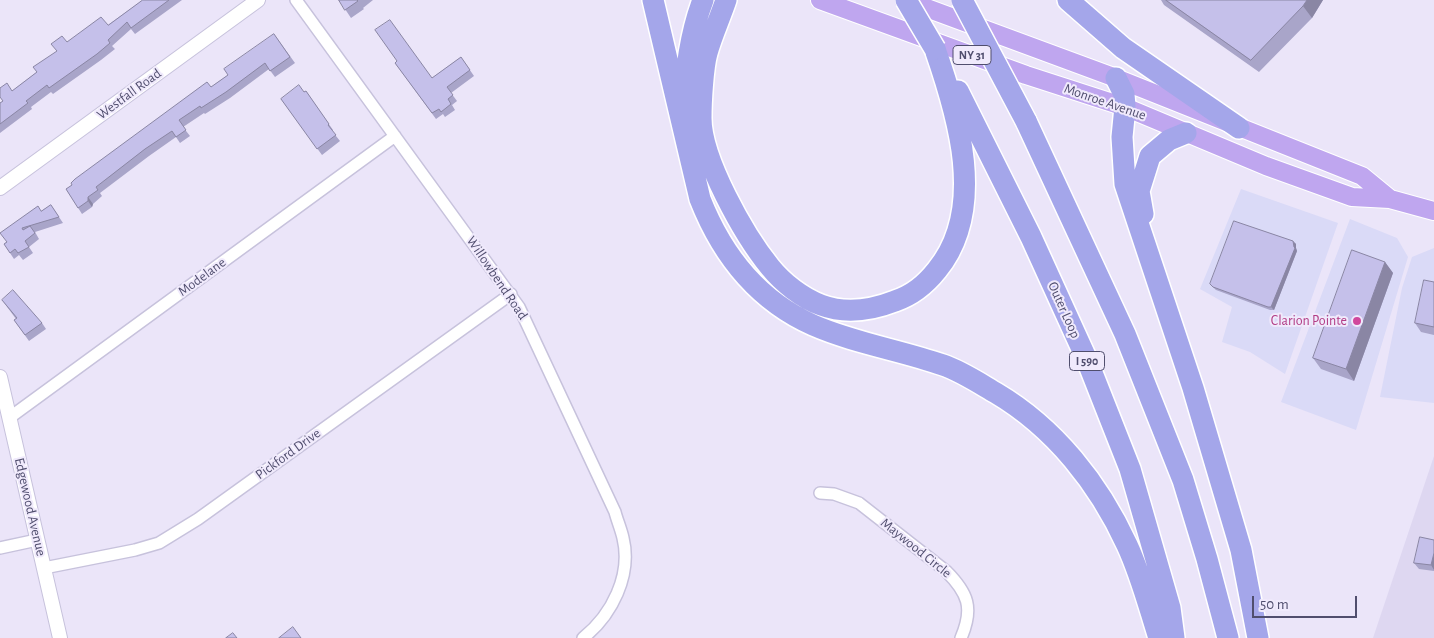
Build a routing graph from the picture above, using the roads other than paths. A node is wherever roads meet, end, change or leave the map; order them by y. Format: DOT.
graph roads {
  1 [pos="258,0"];
  2 [pos="296,0"];
  3 [pos="653,0"];
  4 [pos="703,0"];
  5 [pos="726,0"];
  6 [pos="820,0"];
  7 [pos="906,0"];
  8 [pos="962,0"];
  9 [pos="1068,0"];
  10 [pos="1116,78"];
  11 [pos="956,95"];
  12 [pos="1125,107"];
  13 [pos="682,126"];
  14 [pos="1239,128"];
  15 [pos="1186,133"];
  16 [pos="395,136"];
  17 [pos="0,188"];
  18 [pos="1390,199"];
  19 [pos="1434,211"];
  20 [pos="1150,259"];
  21 [pos="511,294"];
  22 [pos="0,377"];
  23 [pos="9,418"];
  24 [pos="820,493"];
  25 [pos="37,540"];
  26 [pos="0,548"];
  27 [pos="44,568"];
  28 [pos="60,638"];
  29 [pos="583,638"];
  30 [pos="961,638"];
  31 [pos="1159,638"];
  32 [pos="1174,638"];
  33 [pos="1228,638"];
  34 [pos="1258,638"];
  1 -- 17 [label="street, Westfall Road"];
  2 -- 16 [label="street, Willowbend Road"];
  3 -- 13 [label="highway"];
  4 -- 13 [label="highway"];
  5 -- 11 [label="highway"];
  6 -- 12 [label="main road, Monroe Avenue / NY 31"];
  7 -- 10 [label="main road, Monroe Avenue / NY 31"];
  7 -- 11 [label="highway, bridge"];
  8 -- 33 [label="highway, bridge"];
  9 -- 14 [label="highway"];
  10 -- 12 [label="highway"];
  10 -- 14 [label="main road, Monroe Avenue / NY 31"];
  11 -- 32 [label="highway, Outer Loop / I 590"];
  12 -- 15 [label="main road, Monroe Avenue / NY 31"];
  12 -- 20 [label="highway"];
  13 -- 31 [label="highway"];
  14 -- 18 [label="main road, Monroe Avenue / NY 31"];
  15 -- 18 [label="main road, Monroe Avenue / NY 31"];
  15 -- 20 [label="highway"];
  16 -- 21 [label="street, Willowbend Road"];
  16 -- 23 [label="street, Modelane"];
  18 -- 19 [label="main road, Monroe Avenue / NY 31"];
  20 -- 34 [label="highway"];
  21 -- 27 [label="street, Pickford Drive"];
  21 -- 29 [label="street, Willowbend Road"];
  22 -- 23 [label="street, Edgewood Avenue"];
  23 -- 25 [label="street, Edgewood Avenue"];
  24 -- 30 [label="street, Maywood Circle"];
  25 -- 26 [label="street"];
  25 -- 27 [label="street, Edgewood Avenue"];
  27 -- 28 [label="street, Edgewood Avenue"];
}
